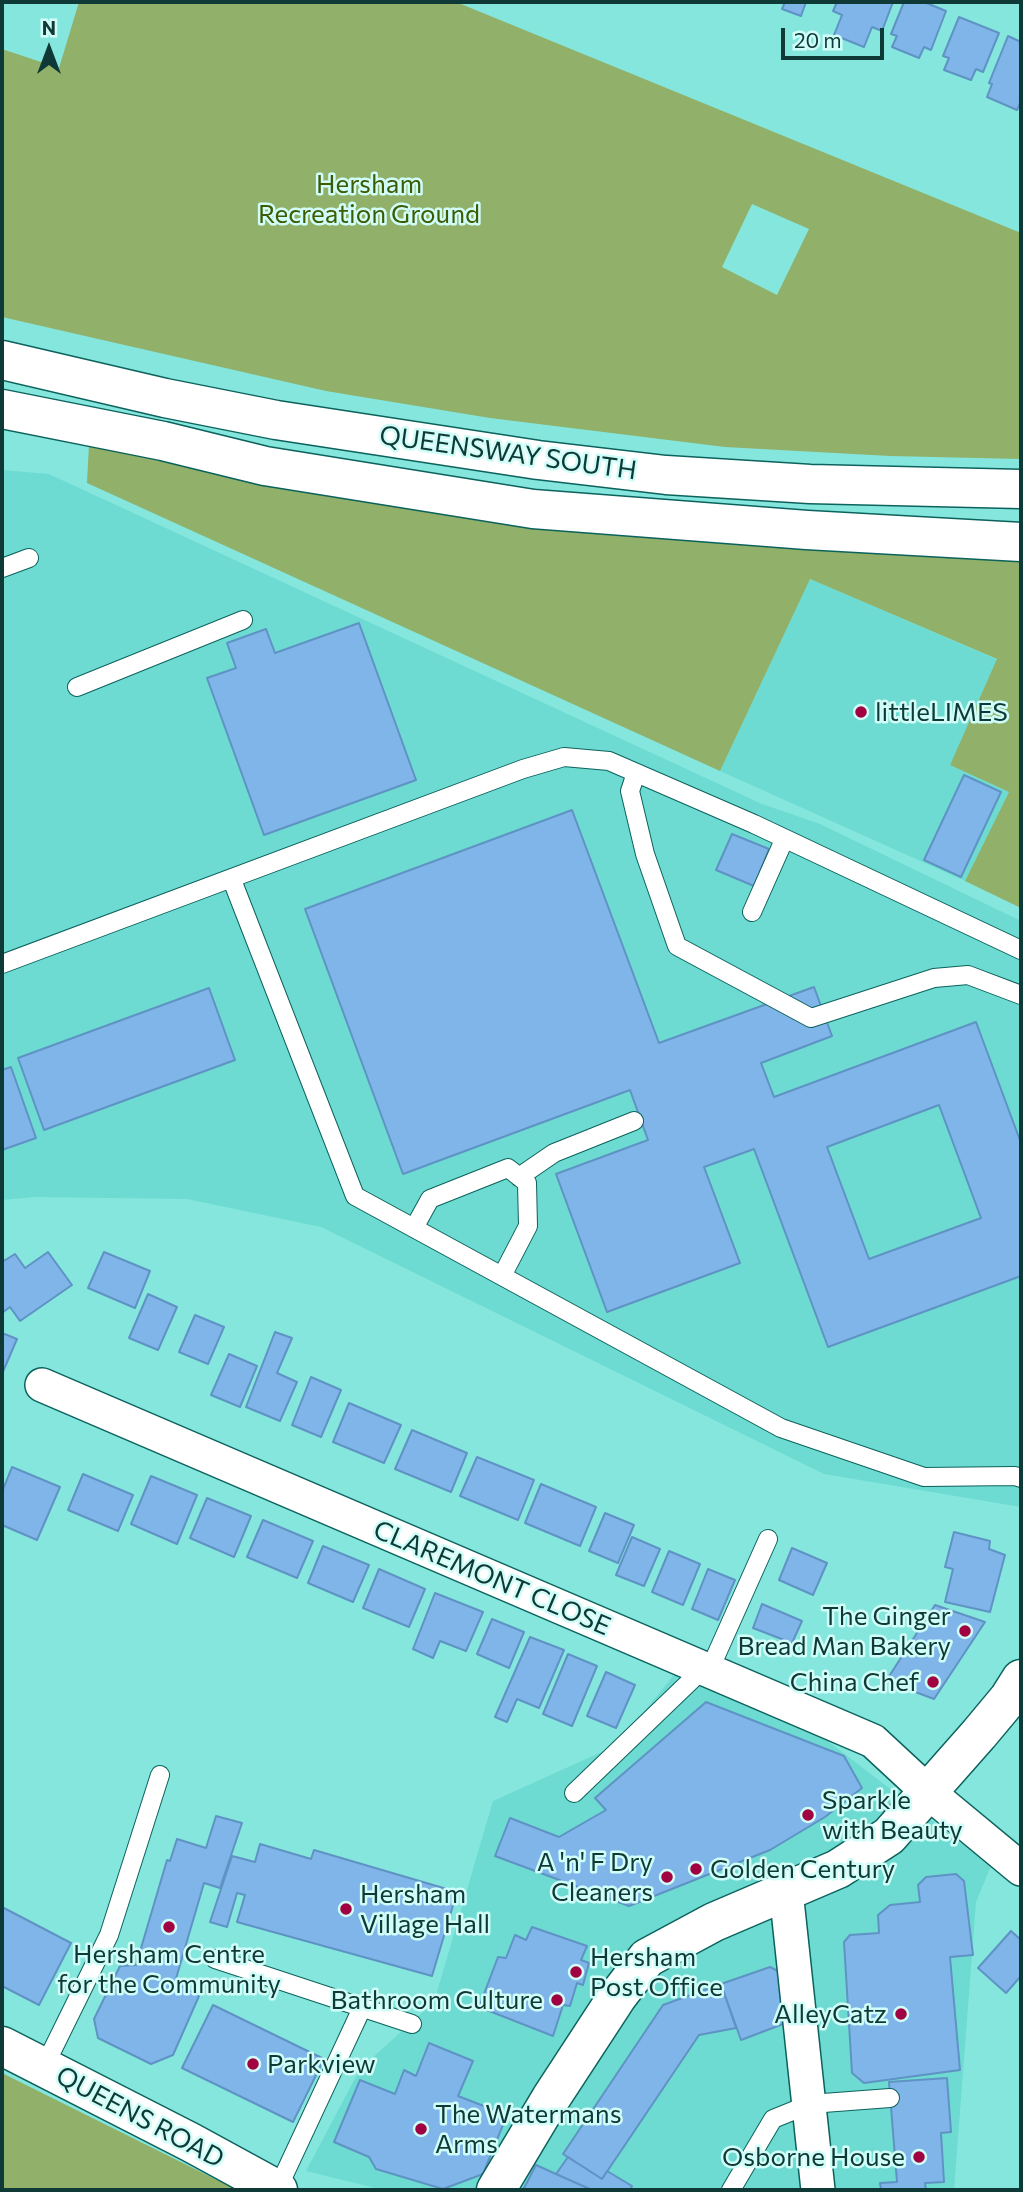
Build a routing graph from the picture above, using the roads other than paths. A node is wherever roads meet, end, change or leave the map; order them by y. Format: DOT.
graph roads {
  1 [pos="2,360"];
  2 [pos="2,409"];
  3 [pos="1021,489"];
  4 [pos="1021,542"];
  5 [pos="29,558"];
  6 [pos="2,568"];
  7 [pos="243,620"];
  8 [pos="77,687"];
  9 [pos="636,773"];
  10 [pos="785,840"];
  11 [pos="232,880"];
  12 [pos="752,912"];
  13 [pos="1021,950"];
  14 [pos="2,964"];
  15 [pos="1020,994"];
  16 [pos="634,1121"];
  17 [pos="519,1177"];
  18 [pos="414,1228"];
  19 [pos="502,1276"];
  20 [pos="42,1385"];
  21 [pos="1021,1478"];
  22 [pos="768,1539"];
  23 [pos="706,1670"];
  24 [pos="1017,1697"];
  25 [pos="160,1775"];
  26 [pos="928,1792"];
  27 [pos="574,1793"];
  28 [pos="1021,1869"];
  29 [pos="786,1891"];
  30 [pos="215,1959"];
  31 [pos="362,2008"];
  32 [pos="412,2024"];
  33 [pos="2,2046"];
  34 [pos="44,2067"];
  35 [pos="890,2098"];
  36 [pos="810,2104"];
  37 [pos="277,2190"];
  38 [pos="496,2190"];
  39 [pos="731,2190"];
  40 [pos="818,2190"];
  1 -- 3 [label="main road, QUEENSWAY SOUTH"];
  2 -- 4 [label="main road, QUEENSWAY SOUTH"];
  5 -- 6 [label="lane"];
  7 -- 8 [label="lane"];
  9 -- 10 [label="lane"];
  9 -- 11 [label="lane"];
  9 -- 15 [label="lane"];
  10 -- 12 [label="lane"];
  10 -- 13 [label="lane"];
  11 -- 14 [label="lane"];
  11 -- 18 [label="lane"];
  16 -- 17 [label="lane"];
  17 -- 18 [label="lane"];
  17 -- 19 [label="lane"];
  18 -- 19 [label="lane"];
  19 -- 21 [label="lane"];
  20 -- 23 [label="street, CLAREMONT CLOSE"];
  22 -- 23 [label="lane"];
  23 -- 26 [label="street, CLAREMONT CLOSE"];
  23 -- 27 [label="lane"];
  24 -- 26 [label="main road"];
  25 -- 34 [label="lane"];
  26 -- 28 [label="street, CLAREMONT CLOSE"];
  26 -- 29 [label="main road"];
  29 -- 36 [label="street"];
  29 -- 38 [label="main road"];
  30 -- 31 [label="lane"];
  31 -- 32 [label="lane"];
  31 -- 37 [label="lane"];
  33 -- 34 [label="main road, QUEENS ROAD"];
  34 -- 37 [label="main road, QUEENS ROAD"];
  35 -- 36 [label="lane"];
  36 -- 39 [label="lane"];
  36 -- 40 [label="street"];
}
